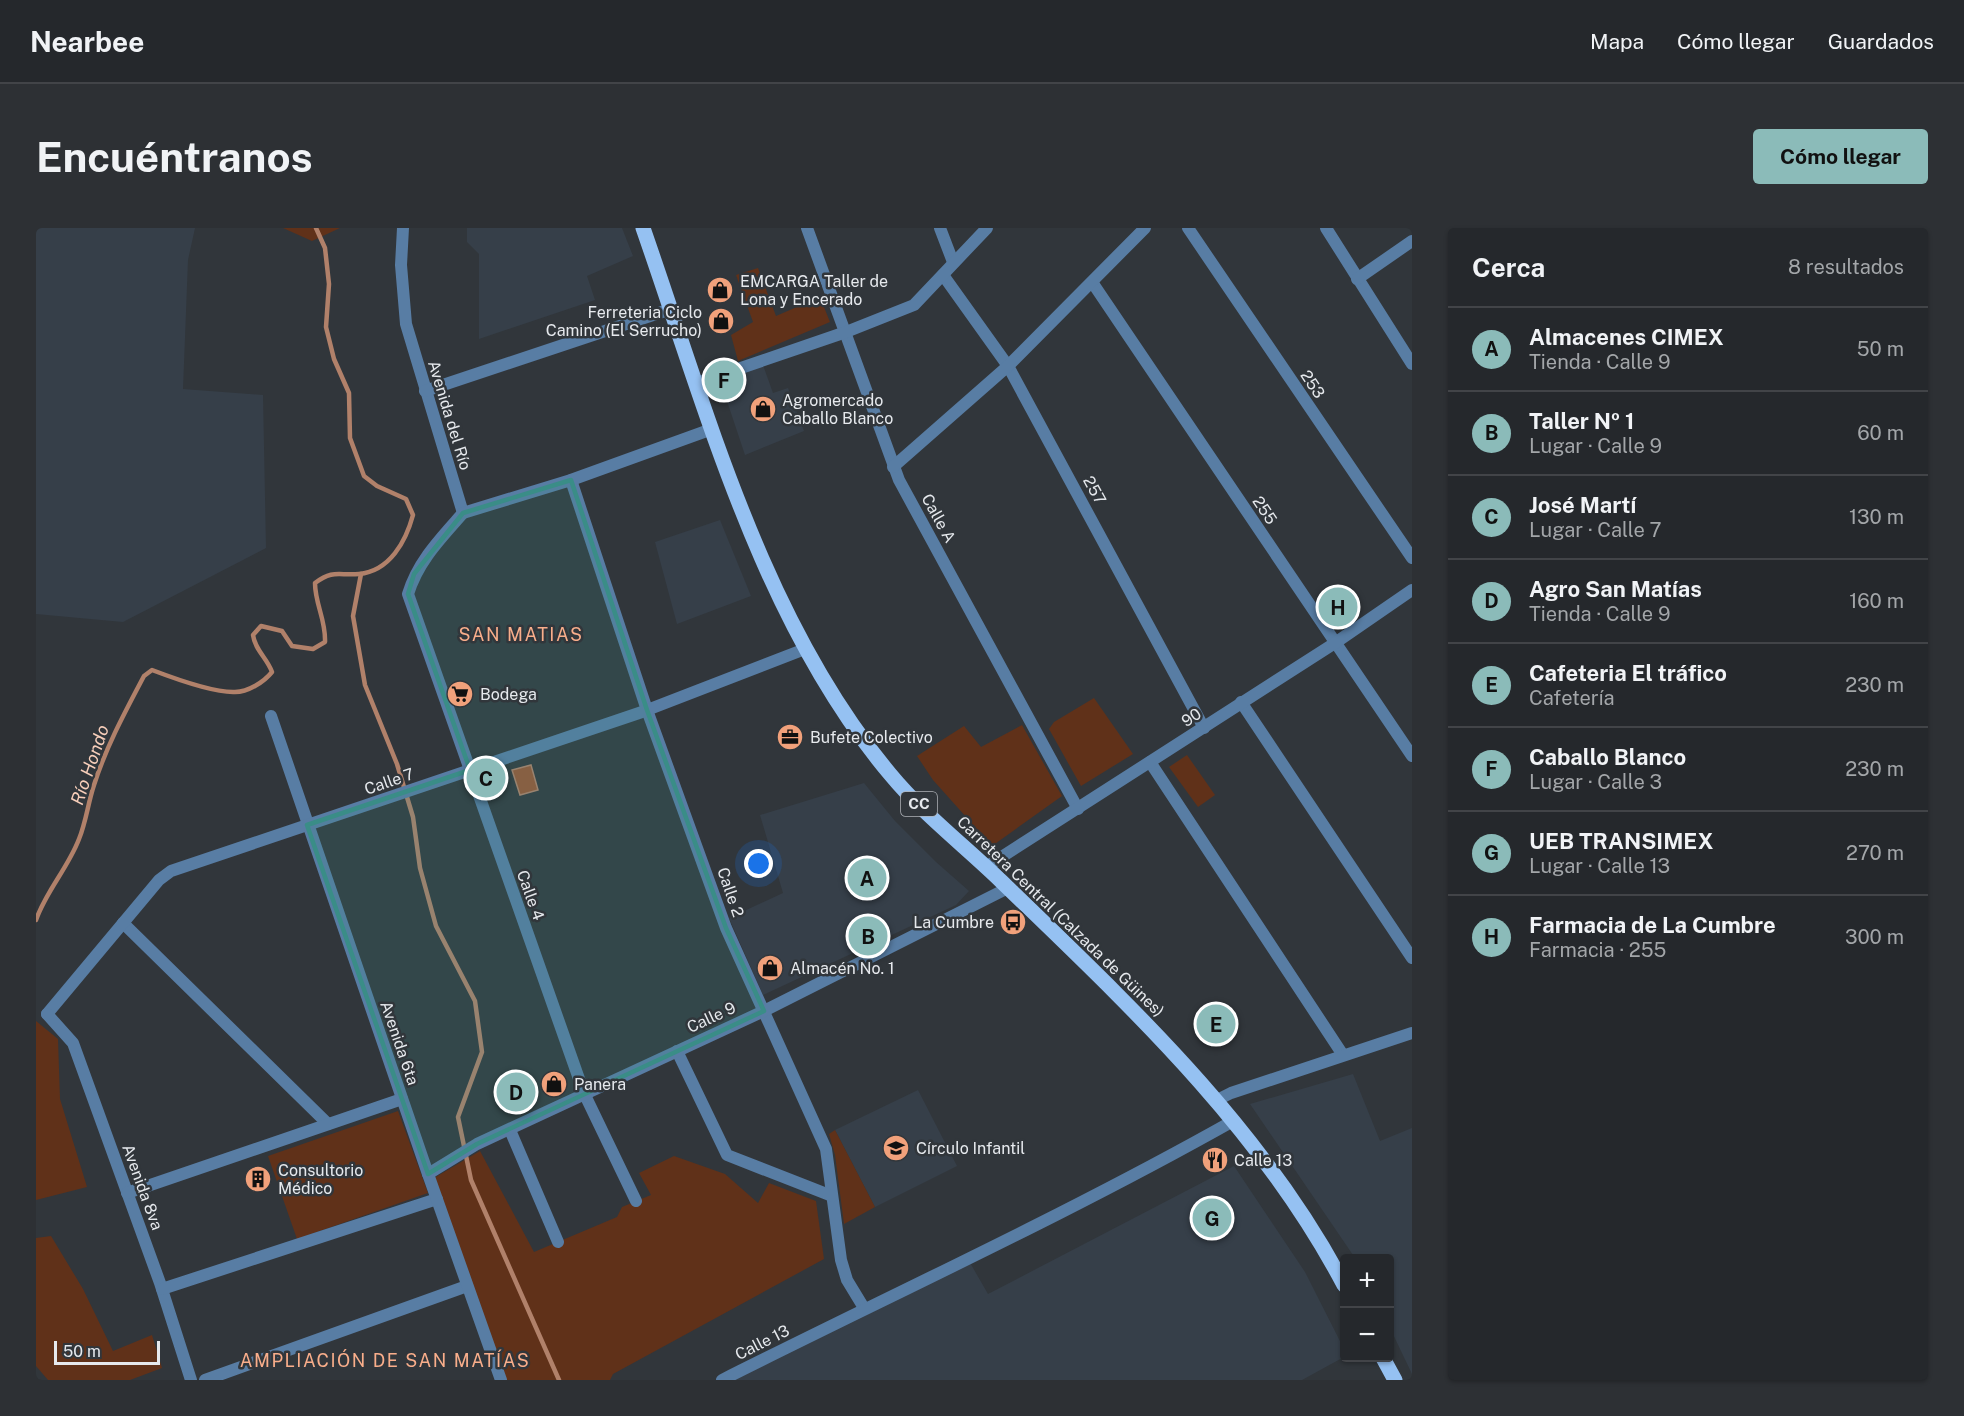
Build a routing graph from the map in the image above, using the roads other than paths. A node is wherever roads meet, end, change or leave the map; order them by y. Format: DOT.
graph roads {
  1 [pos="404,228"];
  2 [pos="643,228"];
  3 [pos="807,228"];
  4 [pos="940,228"];
  5 [pos="987,228"];
  6 [pos="1144,228"];
  7 [pos="1188,228"];
  8 [pos="1326,228"];
  9 [pos="1412,242"];
  10 [pos="953,262"];
  11 [pos="943,275"];
  12 [pos="1357,279"];
  13 [pos="1092,282"];
  14 [pos="671,309"];
  15 [pos="846,332"];
  16 [pos="1412,364"];
  17 [pos="1008,366"];
  18 [pos="697,382"];
  19 [pos="425,391"];
  20 [pos="712,429"];
  21 [pos="893,467"];
  22 [pos="572,480"];
  23 [pos="463,513"];
  24 [pos="1412,558"];
  25 [pos="1412,590"];
  26 [pos="1335,643"];
  27 [pos="805,649"];
  28 [pos="1241,702"];
  29 [pos="646,710"];
  30 [pos="271,716"];
  31 [pos="1204,728"];
  32 [pos="1412,756"];
  33 [pos="1150,762"];
  34 [pos="470,771"];
  35 [pos="1078,809"];
  36 [pos="307,825"];
  37 [pos="986,867"];
  38 [pos="1008,888"];
  39 [pos="123,923"];
  40 [pos="1412,958"];
  41 [pos="764,1011"];
  42 [pos="42,1012"];
  43 [pos="1412,1033"];
  44 [pos="677,1051"];
  45 [pos="1343,1054"];
  46 [pos="584,1093"];
  47 [pos="402,1099"];
  48 [pos="1217,1100"];
  49 [pos="1233,1121"];
  50 [pos="328,1124"];
  51 [pos="510,1130"];
  52 [pos="428,1174"];
  53 [pos="128,1193"];
  54 [pos="832,1196"];
  55 [pos="437,1199"];
  56 [pos="636,1201"];
  57 [pos="558,1242"];
  58 [pos="1340,1278"];
  59 [pos="467,1286"];
  60 [pos="162,1289"];
  61 [pos="864,1308"];
  62 [pos="1385,1362"];
  63 [pos="498,1379"];
  64 [pos="191,1380"];
  65 [pos="205,1380"];
  66 [pos="722,1380"];
  67 [pos="1395,1380"];
  1 -- 19 [label="street, Avenida del Río"];
  2 -- 14 [label="main road, Carretera Central (Calzada de Güines) / CC"];
  3 -- 15 [label="street, Calle A"];
  4 -- 10 [label="street"];
  5 -- 10 [label="street"];
  6 -- 13 [label="street"];
  7 -- 24 [label="street, 253"];
  8 -- 12 [label="street"];
  9 -- 12 [label="street"];
  10 -- 11 [label="street"];
  11 -- 15 [label="street"];
  11 -- 17 [label="street, 257"];
  12 -- 16 [label="street"];
  13 -- 17 [label="street"];
  13 -- 26 [label="street, 255"];
  14 -- 18 [label="main road, Carretera Central (Calzada de Güines) / CC"];
  14 -- 19 [label="street"];
  15 -- 18 [label="street"];
  15 -- 21 [label="street, Calle A"];
  17 -- 21 [label="street"];
  17 -- 31 [label="street, 257"];
  18 -- 20 [label="main road, Carretera Central (Calzada de Güines) / CC"];
  19 -- 23 [label="street, Avenida del Río"];
  20 -- 22 [label="street"];
  20 -- 27 [label="main road, Carretera Central (Calzada de Güines) / CC"];
  21 -- 35 [label="street, Calle A"];
  22 -- 23 [label="street"];
  22 -- 29 [label="street, Calle 2"];
  23 -- 34 [label="street, Calle 4"];
  25 -- 26 [label="street, 90"];
  26 -- 28 [label="street, 90"];
  26 -- 32 [label="street, 255"];
  27 -- 29 [label="street, Calle 7"];
  27 -- 37 [label="main road, Carretera Central (Calzada de Güines) / CC"];
  28 -- 31 [label="street, 90"];
  28 -- 40 [label="street"];
  29 -- 34 [label="street, Calle 7"];
  29 -- 41 [label="street, Calle 2"];
  30 -- 36 [label="street, Avenida 6ta"];
  31 -- 33 [label="street, 90"];
  33 -- 35 [label="street, 90"];
  33 -- 45 [label="street"];
  34 -- 36 [label="street, Calle 7"];
  34 -- 46 [label="street, Calle 4"];
  35 -- 37 [label="street, 90"];
  36 -- 39 [label="street, Calle 7"];
  36 -- 47 [label="street, Avenida 6ta"];
  37 -- 38 [label="main road, Carretera Central (Calzada de Güines) / CC"];
  38 -- 41 [label="street, Calle 9"];
  38 -- 48 [label="main road, Carretera Central (Calzada de Güines) / CC"];
  39 -- 42 [label="street, Calle 7"];
  39 -- 50 [label="street"];
  41 -- 44 [label="street, Calle 9"];
  41 -- 54 [label="street, Calle 2"];
  42 -- 53 [label="street, Avenida 8va"];
  43 -- 45 [label="street"];
  44 -- 46 [label="street, Calle 9"];
  44 -- 54 [label="street"];
  45 -- 48 [label="street"];
  46 -- 51 [label="street, Calle 9"];
  46 -- 56 [label="street, Calle 4"];
  47 -- 50 [label="street"];
  47 -- 52 [label="street, Avenida 6ta"];
  48 -- 49 [label="main road, Carretera Central (Calzada de Güines) / CC"];
  49 -- 58 [label="main road, Carretera Central (Calzada de Güines) / CC"];
  49 -- 61 [label="street, Calle 13"];
  50 -- 53 [label="street"];
  51 -- 52 [label="street, Calle 9"];
  51 -- 57 [label="street"];
  52 -- 55 [label="street, Avenida 6ta"];
  53 -- 60 [label="street, Avenida 8va"];
  54 -- 61 [label="street, Calle 2"];
  55 -- 59 [label="street, Avenida 6ta"];
  55 -- 60 [label="street"];
  59 -- 63 [label="street, Avenida 6ta"];
  59 -- 65 [label="street"];
  60 -- 64 [label="street, Avenida 8va"];
  61 -- 66 [label="street, Calle 13"];
  62 -- 67 [label="main road"];
}
